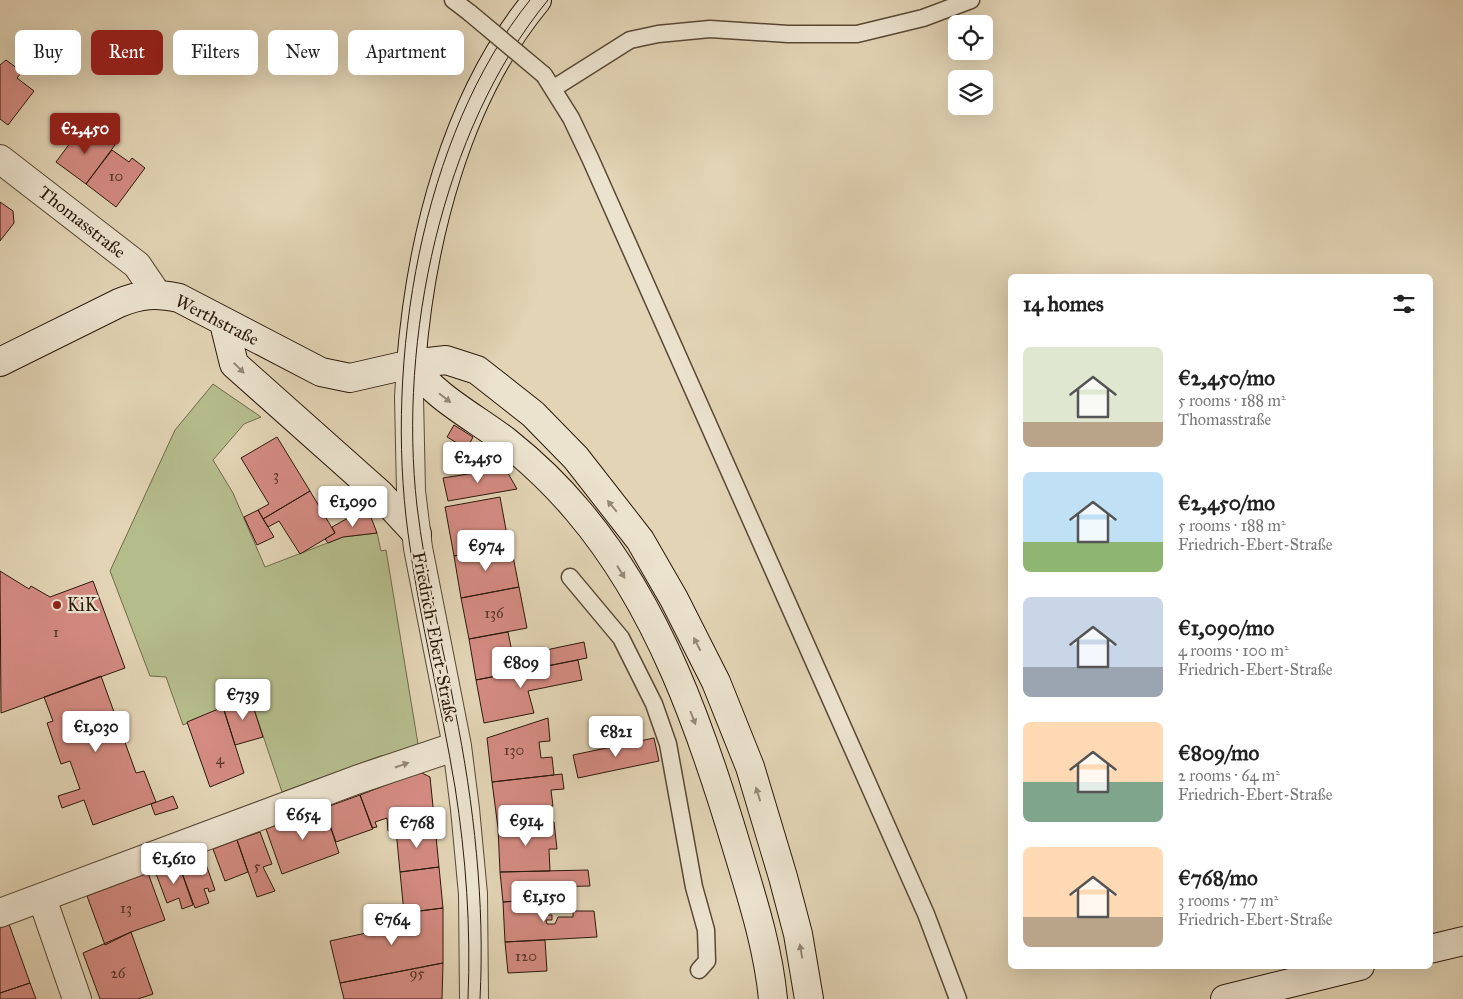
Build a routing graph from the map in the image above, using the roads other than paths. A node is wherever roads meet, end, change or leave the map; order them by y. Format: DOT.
graph roads {
  1 [pos="453,0"];
  2 [pos="537,0"];
  3 [pos="971,0"];
  4 [pos="549,82"];
  5 [pos="0,159"];
  6 [pos="156,293"];
  7 [pos="224,323"];
  8 [pos="0,362"];
  9 [pos="411,364"];
  10 [pos="417,534"];
  11 [pos="570,577"];
  12 [pos="456,746"];
  13 [pos="42,898"];
  14 [pos="0,913"];
  15 [pos="1463,941"];
  16 [pos="1433,948"];
  17 [pos="1348,969"];
  18 [pos="699,970"];
  19 [pos="77,999"];
  20 [pos="474,999"];
  21 [pos="773,999"];
  22 [pos="808,999"];
  23 [pos="958,999"];
  24 [pos="1225,999"];
  1 -- 4 [label="lane, bridge"];
  2 -- 9 [label="street, Friedrich-Ebert-Straße"];
  3 -- 4 [label="lane"];
  4 -- 23 [label="lane"];
  5 -- 6 [label="street, Thomasstraße"];
  6 -- 7 [label="street, Werthstraße"];
  6 -- 8 [label="street, Werthstraße"];
  7 -- 9 [label="street, Werthstraße"];
  7 -- 10 [label="street, one-way"];
  9 -- 10 [label="street, Friedrich-Ebert-Straße"];
  9 -- 21 [label="street, one-way"];
  22 -- 9 [label="street, Werthstraße, one-way"];
  10 -- 12 [label="street, Friedrich-Ebert-Straße"];
  11 -- 18 [label="lane"];
  13 -- 12 [label="street, one-way"];
  12 -- 20 [label="street, Friedrich-Ebert-Straße"];
  13 -- 14 [label="street"];
  13 -- 19 [label="street"];
  15 -- 16 [label="street"];
  17 -- 24 [label="street"];
}
